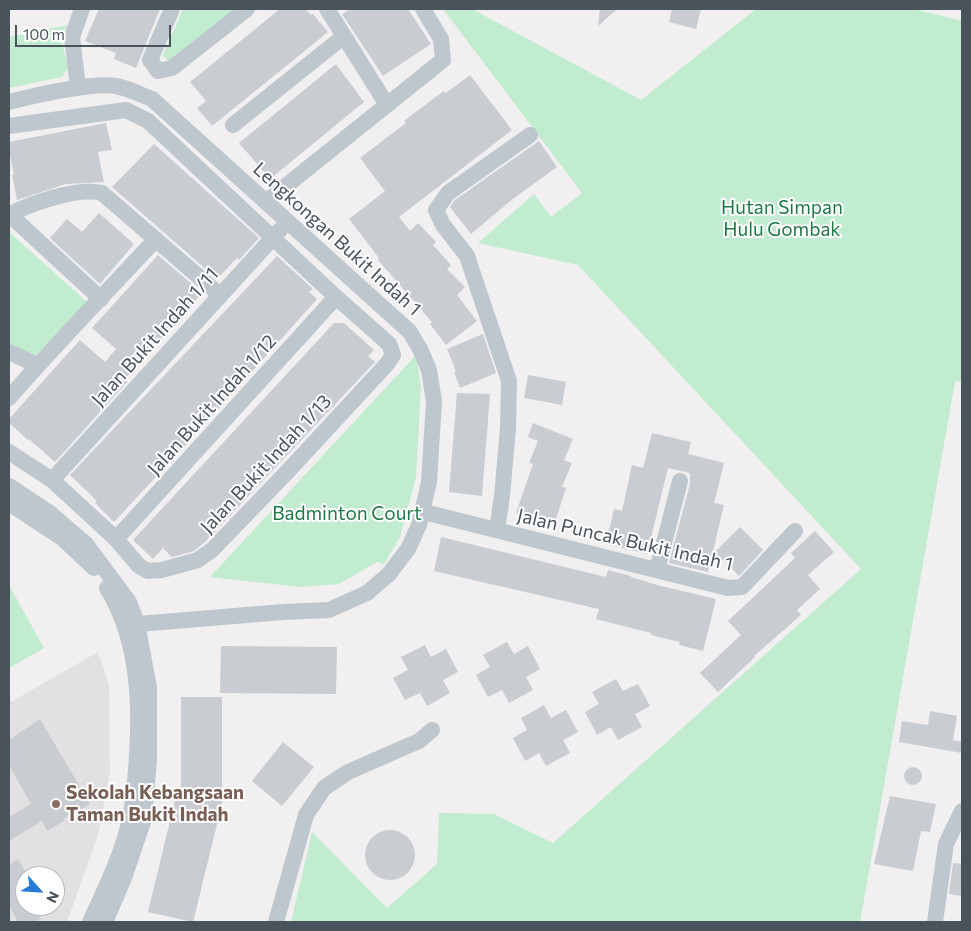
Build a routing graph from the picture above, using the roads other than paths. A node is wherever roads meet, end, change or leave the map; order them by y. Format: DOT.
graph roads {
  1 [pos="82,9"];
  2 [pos="172,9"];
  3 [pos="247,9"];
  4 [pos="327,9"];
  5 [pos="423,9"];
  6 [pos="344,37"];
  7 [pos="78,88"];
  8 [pos="9,102"];
  9 [pos="387,105"];
  10 [pos="233,125"];
  11 [pos="9,126"];
  12 [pos="530,135"];
  13 [pos="267,201"];
  14 [pos="9,215"];
  15 [pos="288,221"];
  16 [pos="274,238"];
  17 [pos="156,239"];
  18 [pos="220,295"];
  19 [pos="336,297"];
  20 [pos="101,299"];
  21 [pos="9,352"];
  22 [pos="37,365"];
  23 [pos="9,398"];
  24 [pos="9,452"];
  25 [pos="52,480"];
  26 [pos="680,481"];
  27 [pos="9,486"];
  28 [pos="9,503"];
  29 [pos="424,512"];
  30 [pos="498,530"];
  31 [pos="795,531"];
  32 [pos="116,539"];
  33 [pos="657,570"];
  34 [pos="131,624"];
  35 [pos="432,730"];
  36 [pos="962,811"];
  37 [pos="90,922"];
  38 [pos="106,922"];
  39 [pos="276,922"];
  40 [pos="935,922"];
  1 -- 7 [label="street"];
  2 -- 3 [label="street"];
  4 -- 6 [label="street"];
  5 -- 9 [label="street"];
  6 -- 9 [label="street"];
  6 -- 10 [label="street"];
  7 -- 8 [label="street, Lengkongan Bukit Indah 1"];
  7 -- 13 [label="street, Lengkongan Bukit Indah 1"];
  9 -- 13 [label="street"];
  11 -- 16 [label="street"];
  12 -- 30 [label="street"];
  13 -- 15 [label="street, Lengkongan Bukit Indah 1"];
  14 -- 17 [label="street"];
  14 -- 20 [label="street"];
  15 -- 16 [label="street, Jalan Bukit Indah 1/11"];
  15 -- 29 [label="street, Lengkongan Bukit Indah 1"];
  16 -- 18 [label="street, Jalan Bukit Indah 1/11"];
  16 -- 19 [label="street"];
  17 -- 18 [label="street"];
  17 -- 20 [label="street"];
  18 -- 25 [label="street, Jalan Bukit Indah 1/11"];
  19 -- 32 [label="street, Jalan Bukit Indah 1/12"];
  19 -- 32 [label="street, Jalan Bukit Indah 1/13"];
  20 -- 22 [label="street"];
  21 -- 22 [label="street"];
  22 -- 23 [label="street"];
  24 -- 25 [label="street"];
  25 -- 32 [label="street"];
  26 -- 33 [label="street"];
  27 -- 34 [label="street"];
  28 -- 34 [label="street"];
  29 -- 30 [label="street, Jalan Puncak Bukit Indah 1"];
  29 -- 34 [label="street, Lengkongan Bukit Indah 1"];
  30 -- 33 [label="street, Jalan Puncak Bukit Indah 1"];
  31 -- 33 [label="street, Jalan Puncak Bukit Indah 1"];
  34 -- 37 [label="street"];
  34 -- 38 [label="street"];
  35 -- 39 [label="street"];
  36 -- 40 [label="street"];
}
